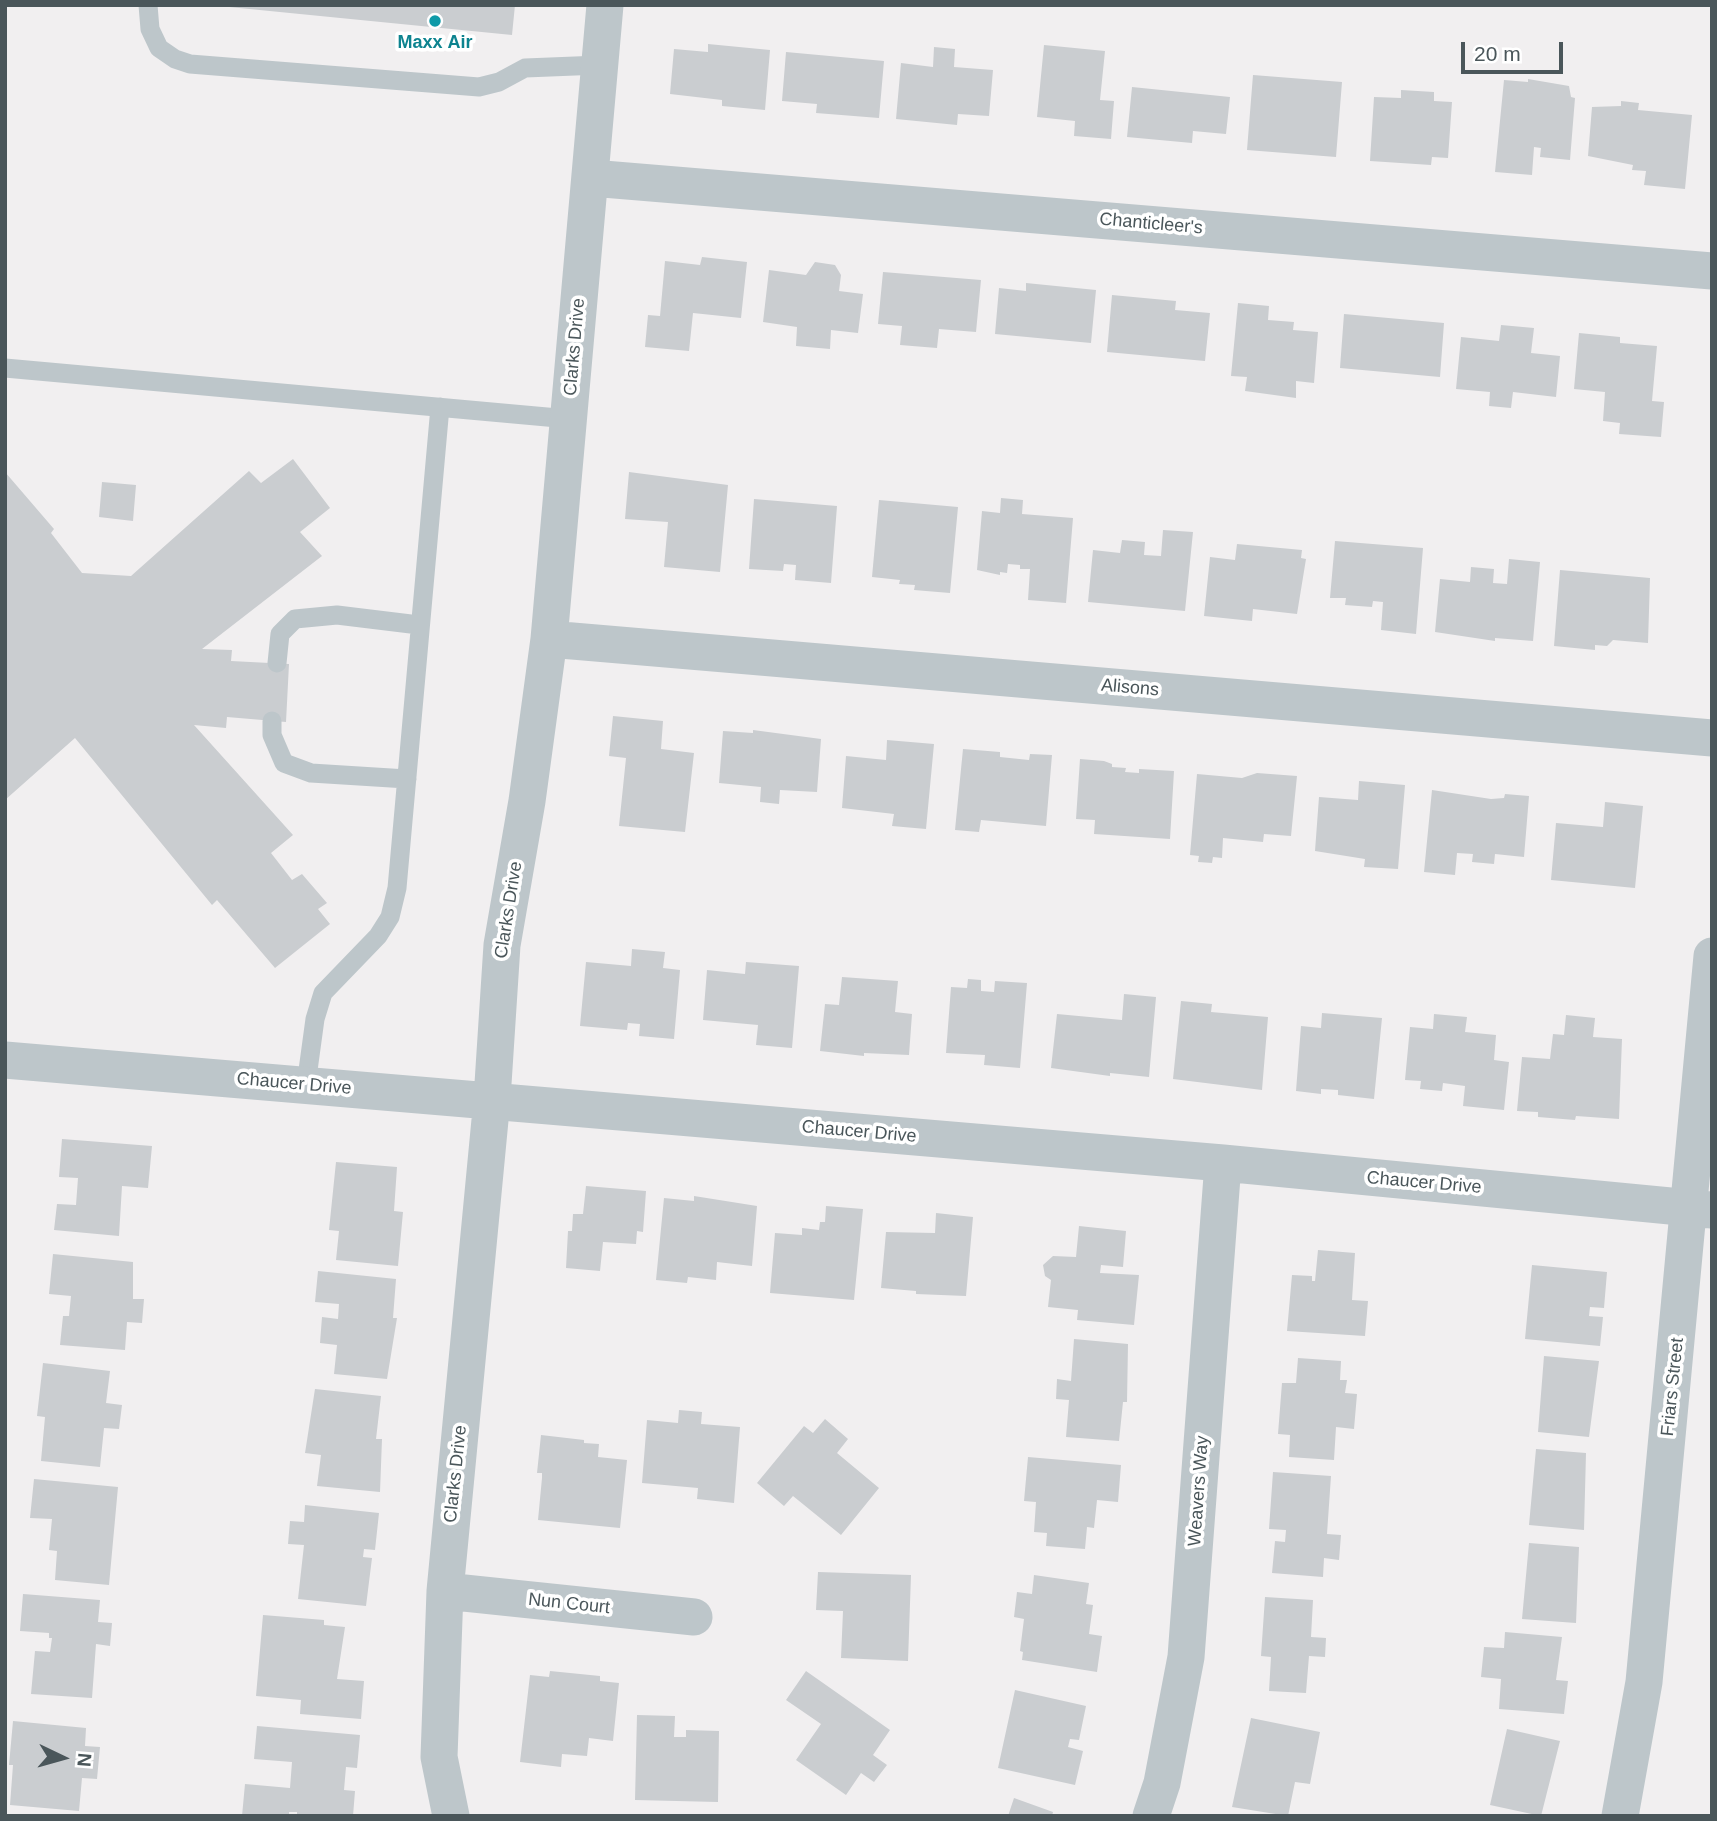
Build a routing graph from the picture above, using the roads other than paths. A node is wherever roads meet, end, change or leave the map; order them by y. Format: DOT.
graph roads {
  1 [pos="148,5"];
  2 [pos="605,5"];
  3 [pos="600,65"];
  4 [pos="591,178"];
  5 [pos="1712,271"];
  6 [pos="5,368"];
  7 [pos="440,407"];
  8 [pos="569,419"];
  9 [pos="419,625"];
  10 [pos="549,639"];
  11 [pos="277,663"];
  12 [pos="272,720"];
  13 [pos="1712,737"];
  14 [pos="407,779"];
  15 [pos="1712,956"];
  16 [pos="5,1060"];
  17 [pos="306,1085"];
  18 [pos="492,1100"];
  19 [pos="1223,1163"];
  20 [pos="1701,1209"];
  21 [pos="444,1591"];
  22 [pos="694,1617"];
  23 [pos="451,1816"];
  24 [pos="1151,1816"];
  25 [pos="1620,1816"];
  1 -- 3 [label="lane"];
  2 -- 3 [label="street, Clarks Drive"];
  3 -- 4 [label="street, Clarks Drive"];
  4 -- 5 [label="street, Chanticleer's"];
  4 -- 8 [label="street, Clarks Drive"];
  6 -- 7 [label="lane"];
  7 -- 8 [label="lane"];
  7 -- 9 [label="lane"];
  8 -- 10 [label="street, Clarks Drive"];
  9 -- 11 [label="lane"];
  9 -- 14 [label="lane"];
  10 -- 13 [label="street, Alisons"];
  10 -- 18 [label="street, Clarks Drive"];
  12 -- 14 [label="lane"];
  14 -- 17 [label="lane"];
  15 -- 20 [label="street, Friars Street"];
  16 -- 17 [label="street, Chaucer Drive"];
  17 -- 18 [label="street, Chaucer Drive"];
  18 -- 19 [label="street, Chaucer Drive"];
  18 -- 21 [label="street, Clarks Drive"];
  19 -- 20 [label="street, Chaucer Drive"];
  19 -- 24 [label="street, Weavers Way"];
  20 -- 25 [label="street, Friars Street"];
  21 -- 22 [label="street, Nun Court"];
  21 -- 23 [label="street, Clarks Drive"];
}
